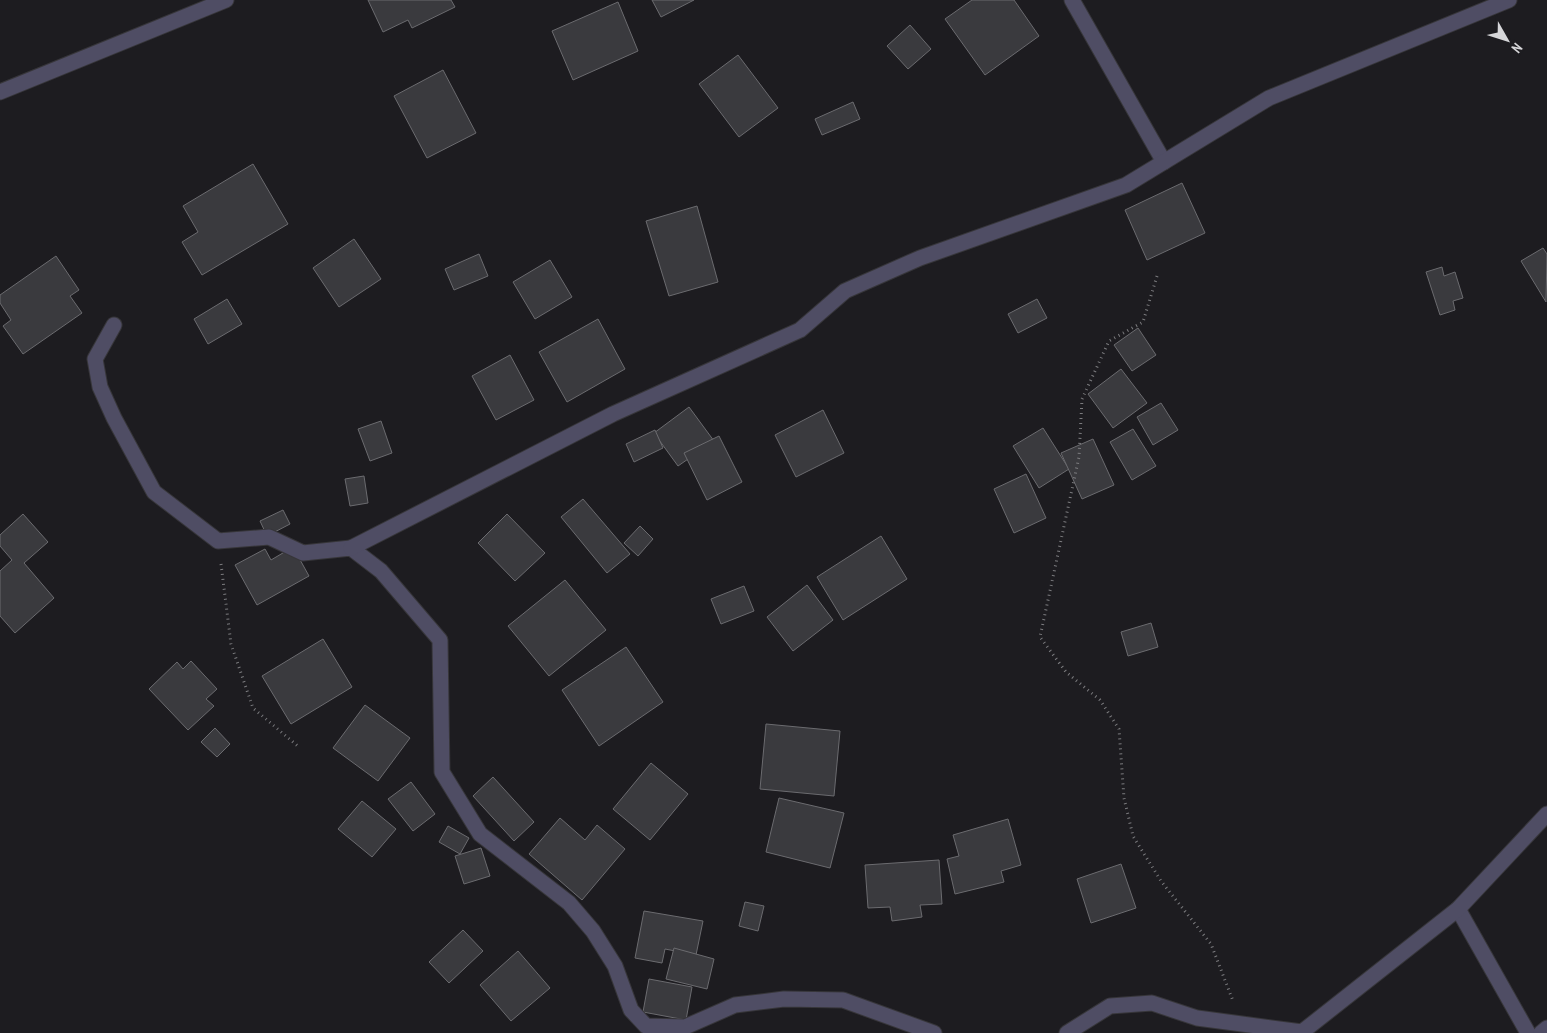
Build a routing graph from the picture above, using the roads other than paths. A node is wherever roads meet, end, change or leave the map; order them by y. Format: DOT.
graph roads {
  1 [pos="226,0"];
  2 [pos="1072,0"];
  3 [pos="1509,0"];
  4 [pos="0,92"];
  5 [pos="1164,162"];
  6 [pos="114,324"];
  7 [pos="350,548"];
  8 [pos="1547,814"];
  9 [pos="1458,909"];
  10 [pos="1547,1028"];
  11 [pos="926,1032"];
  12 [pos="1067,1033"];
  13 [pos="1528,1033"];
  14 [pos="1541,1033"];
  1 -- 4 [label="street"];
  2 -- 5 [label="street"];
  3 -- 5 [label="street"];
  5 -- 7 [label="street"];
  6 -- 7 [label="street"];
  7 -- 11 [label="street"];
  8 -- 9 [label="street"];
  9 -- 12 [label="street"];
  9 -- 13 [label="street"];
  10 -- 14 [label="street"];
}
